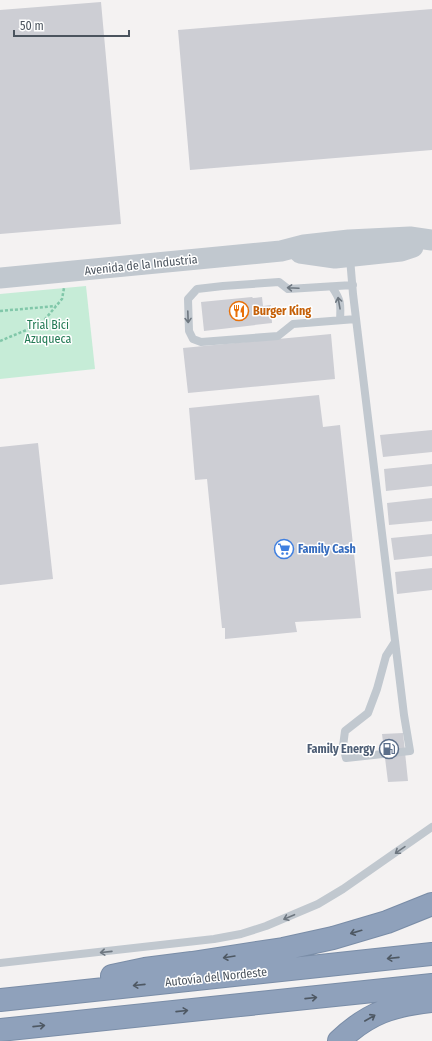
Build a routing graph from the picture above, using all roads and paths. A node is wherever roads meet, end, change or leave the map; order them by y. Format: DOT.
graph roads {
  1 [pos="410,237"];
  2 [pos="432,240"];
  3 [pos="282,251"];
  4 [pos="350,257"];
  5 [pos="66,272"];
  6 [pos="0,278"];
  7 [pos="353,285"];
  8 [pos="332,287"];
  9 [pos="56,306"];
  10 [pos="0,311"];
  11 [pos="356,319"];
  12 [pos="340,320"];
  13 [pos="0,341"];
  14 [pos="395,642"];
  15 [pos="432,827"];
  16 [pos="432,904"];
  17 [pos="432,954"];
  18 [pos="0,963"];
  19 [pos="432,985"];
  20 [pos="62,993"];
  21 [pos="0,1000"];
  22 [pos="432,1001"];
  23 [pos="0,1030"];
  24 [pos="339,1041"];
  1 -- 2 [label="street, Avenida de la Industria"];
  1 -- 3 [label="street, Avenida de la Industria"];
  1 -- 4 [label="street"];
  2 -- 4 [label="street, Avenida de la Industria"];
  3 -- 4 [label="street, Avenida de la Industria"];
  3 -- 5 [label="street, Avenida de la Industria"];
  4 -- 7 [label="lane"];
  5 -- 6 [label="street, Avenida de la Industria"];
  5 -- 9 [label="path"];
  7 -- 8 [label="lane"];
  7 -- 11 [label="lane"];
  12 -- 8 [label="lane, one-way"];
  8 -- 12 [label="lane, one-way"];
  9 -- 10 [label="path"];
  9 -- 13 [label="path"];
  11 -- 12 [label="lane"];
  11 -- 14 [label="lane"];
  14 -- 14 [label="lane"];
  15 -- 18 [label="lane, one-way"];
  16 -- 20 [label="highway, one-way"];
  17 -- 20 [label="highway, Autovía del Nordeste, one-way"];
  23 -- 19 [label="highway, one-way"];
  20 -- 21 [label="highway, Autovía del Nordeste"];
  24 -- 22 [label="highway, one-way"];
}
